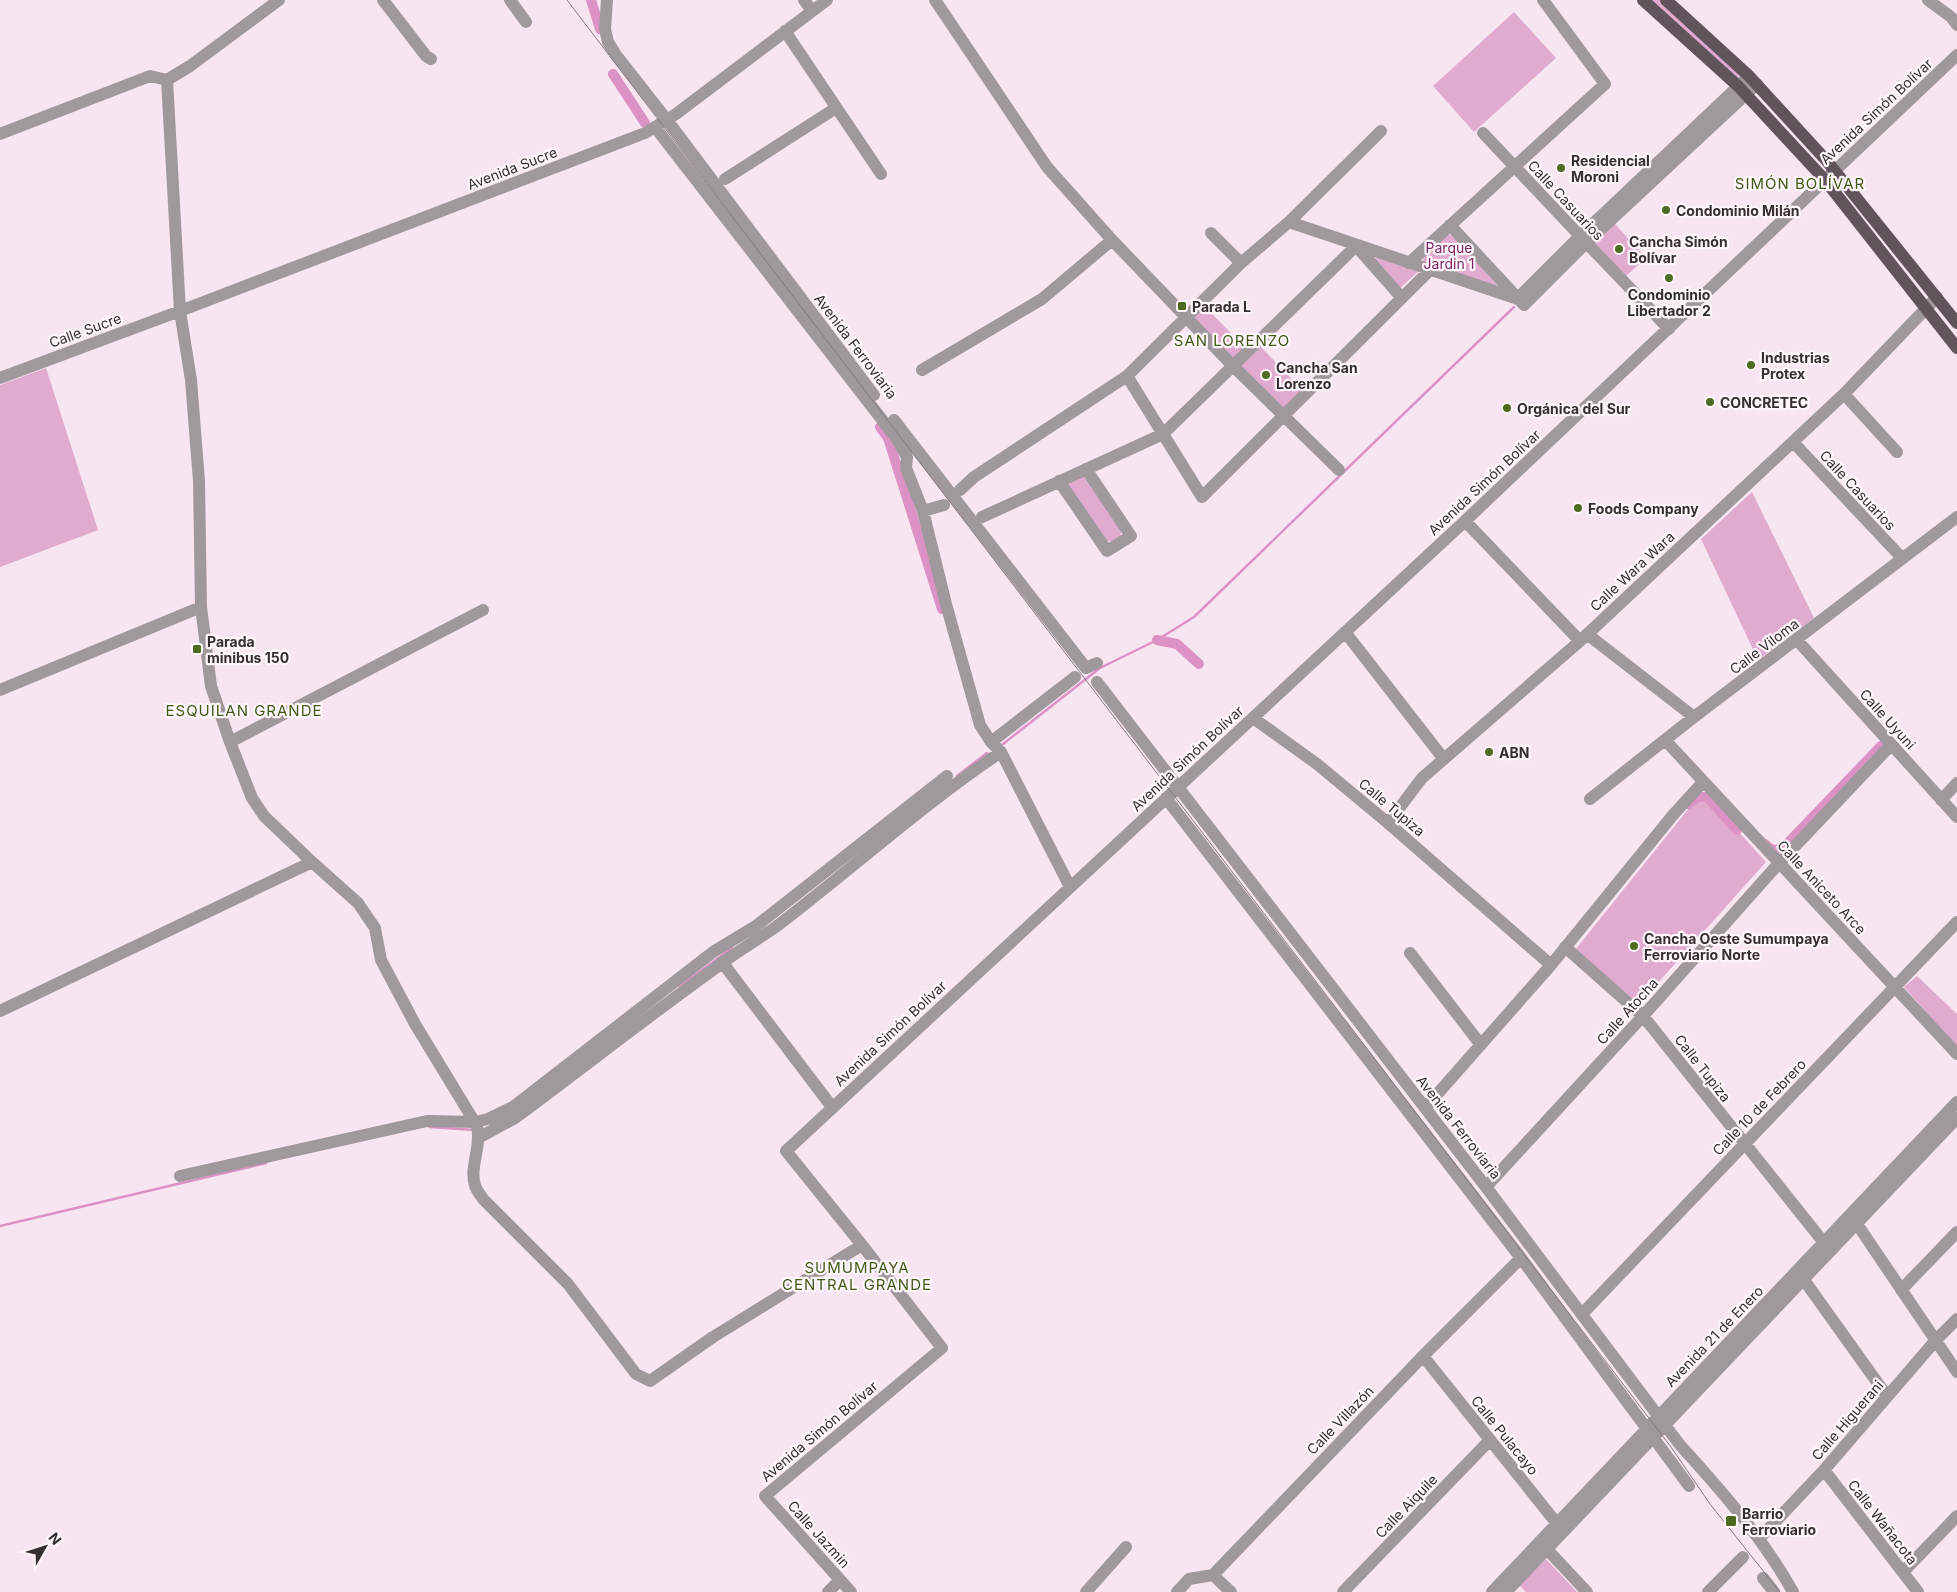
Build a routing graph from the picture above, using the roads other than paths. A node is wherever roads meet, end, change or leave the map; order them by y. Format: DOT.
graph roads {
  1 [pos="279,0"];
  2 [pos="383,0"];
  3 [pos="510,0"];
  4 [pos="607,0"];
  5 [pos="804,0"];
  6 [pos="827,0"];
  7 [pos="935,0"];
  8 [pos="1543,0"];
  9 [pos="1643,0"];
  10 [pos="1666,0"];
  11 [pos="1928,0"];
  12 [pos="812,11"];
  13 [pos="526,22"];
  14 [pos="1957,25"];
  15 [pos="785,31"];
  16 [pos="1957,55"];
  17 [pos="431,59"];
  18 [pos="168,80"];
  19 [pos="1753,80"];
  20 [pos="1742,90"];
  21 [pos="836,108"];
  22 [pos="667,120"];
  23 [pos="655,127"];
  24 [pos="1381,131"];
  25 [pos="1483,132"];
  26 [pos="0,134"];
  27 [pos="1515,167"];
  28 [pos="1835,170"];
  29 [pos="881,174"];
  30 [pos="724,179"];
  31 [pos="1825,180"];
  32 [pos="1289,222"];
  33 [pos="1450,225"];
  34 [pos="1211,233"];
  35 [pos="1112,240"];
  36 [pos="1583,240"];
  37 [pos="1356,246"];
  38 [pos="1241,262"];
  39 [pos="1409,263"];
  40 [pos="1430,270"];
  41 [pos="1402,298"];
  42 [pos="1937,298"];
  43 [pos="1520,302"];
  44 [pos="1927,308"];
  45 [pos="180,311"];
  46 [pos="1187,317"];
  47 [pos="1957,323"];
  48 [pos="1669,329"];
  49 [pos="1957,348"];
  50 [pos="1233,366"];
  51 [pos="922,370"];
  52 [pos="1127,376"];
  53 [pos="0,378"];
  54 [pos="1844,394"];
  55 [pos="1284,415"];
  56 [pos="1163,434"];
  57 [pos="1793,442"];
  58 [pos="1897,452"];
  59 [pos="1086,469"];
  60 [pos="1339,470"];
  61 [pos="1059,481"];
  62 [pos="960,490"];
  63 [pos="944,506"];
  64 [pos="924,512"];
  65 [pos="982,517"];
  66 [pos="1957,517"];
  67 [pos="1465,521"];
  68 [pos="1902,558"];
  69 [pos="201,606"];
  70 [pos="483,610"];
  71 [pos="1346,632"];
  72 [pos="1584,637"];
  73 [pos="1797,640"];
  74 [pos="1097,663"];
  75 [pos="1075,677"];
  76 [pos="1097,682"];
  77 [pos="0,690"];
  78 [pos="1694,717"];
  79 [pos="1253,718"];
  80 [pos="1664,740"];
  81 [pos="230,742"];
  82 [pos="992,742"];
  83 [pos="1891,745"];
  84 [pos="1002,752"];
  85 [pos="1443,758"];
  86 [pos="948,776"];
  87 [pos="1704,782"];
  88 [pos="1957,783"];
  89 [pos="1178,787"];
  90 [pos="1166,798"];
  91 [pos="1590,799"];
  92 [pos="1941,800"];
  93 [pos="1957,817"];
  94 [pos="1388,823"];
  95 [pos="312,862"];
  96 [pos="1779,863"];
  97 [pos="1070,887"];
  98 [pos="1957,922"];
  99 [pos="1565,947"];
  100 [pos="1410,953"];
  101 [pos="722,962"];
  102 [pos="1551,965"];
  103 [pos="1895,987"];
  104 [pos="0,1011"];
  105 [pos="1643,1016"];
  106 [pos="1481,1045"];
  107 [pos="1957,1054"];
  108 [pos="1957,1102"];
  109 [pos="832,1107"];
  110 [pos="1425,1108"];
  111 [pos="1957,1118"];
  112 [pos="478,1130"];
  113 [pos="1745,1144"];
  114 [pos="180,1176"];
  115 [pos="1486,1186"];
  116 [pos="1857,1224"];
  117 [pos="1955,1237"];
  118 [pos="862,1245"];
  119 [pos="1827,1247"];
  120 [pos="1520,1258"];
  121 [pos="1804,1280"];
  122 [pos="1901,1290"];
  123 [pos="1583,1313"];
  124 [pos="1957,1319"];
  125 [pos="1936,1340"];
  126 [pos="1423,1356"];
  127 [pos="1957,1372"];
  128 [pos="1887,1396"];
  129 [pos="1662,1420"];
  130 [pos="1651,1432"];
  131 [pos="1490,1440"];
  132 [pos="1824,1470"];
  133 [pos="1689,1486"];
  134 [pos="765,1496"];
  135 [pos="1957,1516"];
  136 [pos="1560,1528"];
  137 [pos="1759,1539"];
  138 [pos="1544,1546"];
  139 [pos="1126,1547"];
  140 [pos="1743,1557"];
  141 [pos="1903,1572"];
  142 [pos="1213,1575"];
  143 [pos="1763,1578"];
  144 [pos="840,1580"];
  145 [pos="828,1592"];
  146 [pos="851,1592"];
  147 [pos="1086,1592"];
  148 [pos="1178,1592"];
  149 [pos="1231,1592"];
  150 [pos="1343,1592"];
  151 [pos="1492,1592"];
  152 [pos="1506,1592"];
  153 [pos="1587,1592"];
  154 [pos="1708,1592"];
  155 [pos="1774,1592"];
  156 [pos="1794,1592"];
  157 [pos="1918,1592"];
  1 -- 18 [label="street"];
  2 -- 17 [label="street"];
  3 -- 13 [label="street"];
  4 -- 22 [label="street, Avenida Ferroviaria"];
  5 -- 12 [label="street"];
  6 -- 12 [label="street, Avenida Sucre"];
  7 -- 35 [label="street"];
  8 -- 27 [label="street"];
  9 -- 20 [label="main road"];
  10 -- 19 [label="main road"];
  11 -- 14 [label="street"];
  12 -- 15 [label="street, Avenida Sucre"];
  15 -- 21 [label="street"];
  15 -- 22 [label="street, Avenida Sucre"];
  16 -- 28 [label="street, Avenida Simón Bolívar"];
  18 -- 26 [label="street"];
  18 -- 45 [label="street"];
  19 -- 20 [label="street"];
  19 -- 28 [label="main road"];
  20 -- 31 [label="main road"];
  20 -- 36 [label="street"];
  21 -- 29 [label="street"];
  21 -- 30 [label="street"];
  22 -- 23 [label="street, Avenida Sucre"];
  22 -- 74 [label="street, Avenida Ferroviaria"];
  23 -- 45 [label="street, Avenida Sucre"];
  23 -- 64 [label="street, Avenida Ferroviaria"];
  24 -- 32 [label="street"];
  25 -- 27 [label="street, Calle Casuarios"];
  27 -- 33 [label="street"];
  27 -- 36 [label="street, Calle Casuarios"];
  28 -- 31 [label="street, Avenida Simón Bolívar"];
  28 -- 42 [label="main road"];
  31 -- 44 [label="main road"];
  31 -- 48 [label="street, Avenida Simón Bolívar"];
  32 -- 37 [label="street"];
  32 -- 38 [label="street"];
  33 -- 39 [label="street"];
  33 -- 43 [label="street"];
  34 -- 38 [label="street"];
  35 -- 46 [label="street"];
  35 -- 51 [label="street"];
  36 -- 43 [label="street"];
  36 -- 48 [label="street, Calle Casuarios"];
  37 -- 39 [label="street"];
  37 -- 41 [label="street"];
  37 -- 50 [label="street"];
  38 -- 46 [label="street"];
  39 -- 40 [label="street"];
  40 -- 41 [label="street"];
  40 -- 43 [label="street"];
  41 -- 55 [label="street"];
  42 -- 44 [label="street, Calle Wara Wara"];
  42 -- 47 [label="main road"];
  44 -- 49 [label="main road"];
  44 -- 54 [label="street, Calle Wara Wara"];
  45 -- 53 [label="street, Calle Sucre"];
  45 -- 69 [label="street"];
  46 -- 50 [label="street"];
  46 -- 52 [label="street"];
  48 -- 67 [label="street, Avenida Simón Bolívar"];
  50 -- 55 [label="street"];
  50 -- 56 [label="street"];
  52 -- 56 [label="street"];
  52 -- 62 [label="street"];
  54 -- 57 [label="street, Calle Wara Wara"];
  54 -- 58 [label="street"];
  55 -- 56 [label="street"];
  55 -- 60 [label="street"];
  56 -- 59 [label="street"];
  57 -- 68 [label="street, Calle Casuarios"];
  57 -- 72 [label="street, Calle Wara Wara"];
  59 -- 61 [label="street"];
  59 -- 61 [label="street"];
  61 -- 65 [label="street"];
  63 -- 64 [label="street"];
  64 -- 82 [label="street, Avenida Ferroviaria"];
  66 -- 68 [label="street, Calle Viloma"];
  67 -- 71 [label="street, Avenida Simón Bolívar"];
  67 -- 72 [label="street"];
  68 -- 73 [label="street, Calle Viloma"];
  69 -- 77 [label="street"];
  69 -- 81 [label="street"];
  70 -- 81 [label="street"];
  71 -- 79 [label="street, Avenida Simón Bolívar"];
  71 -- 85 [label="street"];
  72 -- 78 [label="street"];
  72 -- 85 [label="street, Calle Wara Wara"];
  73 -- 78 [label="street, Calle Viloma"];
  73 -- 83 [label="street, Calle Uyuni"];
  75 -- 82 [label="street"];
  76 -- 89 [label="street, Avenida Ferroviaria"];
  78 -- 80 [label="street, Calle Viloma"];
  79 -- 89 [label="street, Avenida Simón Bolívar"];
  79 -- 94 [label="street, Calle Tupiza"];
  80 -- 87 [label="street, Calle Aniceto Arce"];
  80 -- 91 [label="street, Calle Viloma"];
  81 -- 95 [label="street"];
  82 -- 84 [label="street, Avenida Ferroviaria"];
  83 -- 92 [label="street, Calle Uyuni"];
  83 -- 96 [label="street, Calle Atocha"];
  84 -- 97 [label="street, Avenida Ferroviaria"];
  84 -- 101 [label="street"];
  85 -- 94 [label="street, Calle Wara Wara"];
  86 -- 112 [label="street"];
  87 -- 96 [label="street, Calle Aniceto Arce"];
  87 -- 99 [label="street"];
  88 -- 92 [label="street"];
  89 -- 90 [label="street, Avenida Simón Bolívar"];
  89 -- 110 [label="street, Avenida Ferroviaria"];
  90 -- 97 [label="street, Avenida Simón Bolívar"];
  90 -- 120 [label="street"];
  92 -- 93 [label="street, Calle Uyuni"];
  94 -- 102 [label="street, Calle Tupiza"];
  95 -- 104 [label="street"];
  95 -- 112 [label="street"];
  96 -- 103 [label="street, Calle Aniceto Arce"];
  96 -- 105 [label="street, Calle Atocha"];
  97 -- 109 [label="street, Avenida Simón Bolívar"];
  98 -- 103 [label="street, Calle 10 de Febrero"];
  99 -- 102 [label="street"];
  99 -- 105 [label="street, Calle Tupiza"];
  100 -- 106 [label="street"];
  101 -- 109 [label="street"];
  101 -- 112 [label="street"];
  102 -- 106 [label="street"];
  103 -- 107 [label="street, Calle Aniceto Arce"];
  103 -- 113 [label="street, Calle 10 de Febrero"];
  105 -- 113 [label="street, Calle Tupiza"];
  105 -- 115 [label="street, Calle Atocha"];
  106 -- 110 [label="street"];
  108 -- 119 [label="street, Avenida 21 de Enero"];
  109 -- 118 [label="street, Avenida Simón Bolívar"];
  110 -- 115 [label="street, Avenida Ferroviaria"];
  111 -- 116 [label="street, Avenida 21 de Enero"];
  112 -- 114 [label="street"];
  112 -- 118 [label="street"];
  113 -- 119 [label="street, Calle Tupiza"];
  113 -- 123 [label="street, Calle 10 de Febrero"];
  115 -- 123 [label="street, Avenida Ferroviaria"];
  116 -- 119 [label="street, Avenida 21 de Enero"];
  116 -- 122 [label="street"];
  117 -- 122 [label="street"];
  118 -- 134 [label="street, Avenida Simón Bolívar"];
  119 -- 121 [label="street, Avenida 21 de Enero"];
  119 -- 129 [label="street, Avenida 21 de Enero"];
  120 -- 126 [label="street, Calle Villazón"];
  120 -- 130 [label="street"];
  121 -- 128 [label="street"];
  121 -- 129 [label="street, Avenida 21 de Enero"];
  122 -- 125 [label="street"];
  123 -- 129 [label="street, Avenida Ferroviaria"];
  124 -- 125 [label="street, Calle Higuerani"];
  125 -- 127 [label="street"];
  125 -- 128 [label="street, Calle Higuerani"];
  126 -- 131 [label="street, Calle Pulacayo"];
  126 -- 142 [label="street, Calle Villazón"];
  128 -- 132 [label="street, Calle Higuerani"];
  129 -- 130 [label="street, Avenida 21 de Enero"];
  129 -- 137 [label="street, Avenida Ferroviaria"];
  130 -- 133 [label="street"];
  130 -- 136 [label="street, Avenida 21 de Enero"];
  131 -- 136 [label="street, Calle Pulacayo"];
  131 -- 150 [label="street, Calle Aiquile"];
  132 -- 137 [label="street, Calle Higuerani"];
  132 -- 141 [label="street, Calle Wañacota"];
  134 -- 144 [label="street, Calle Jazmin"];
  135 -- 141 [label="street"];
  136 -- 138 [label="street, Avenida 21 de Enero"];
  137 -- 156 [label="street, Avenida Ferroviaria"];
  138 -- 151 [label="street, Avenida 21 de Enero"];
  138 -- 152 [label="street, Avenida 21 de Enero"];
  138 -- 153 [label="street"];
  139 -- 147 [label="street"];
  140 -- 154 [label="street"];
  141 -- 157 [label="street, Calle Wañacota"];
  142 -- 148 [label="street"];
  142 -- 149 [label="street"];
  143 -- 155 [label="street"];
  144 -- 145 [label="street"];
  144 -- 146 [label="street, Calle Jazmin"];
}
